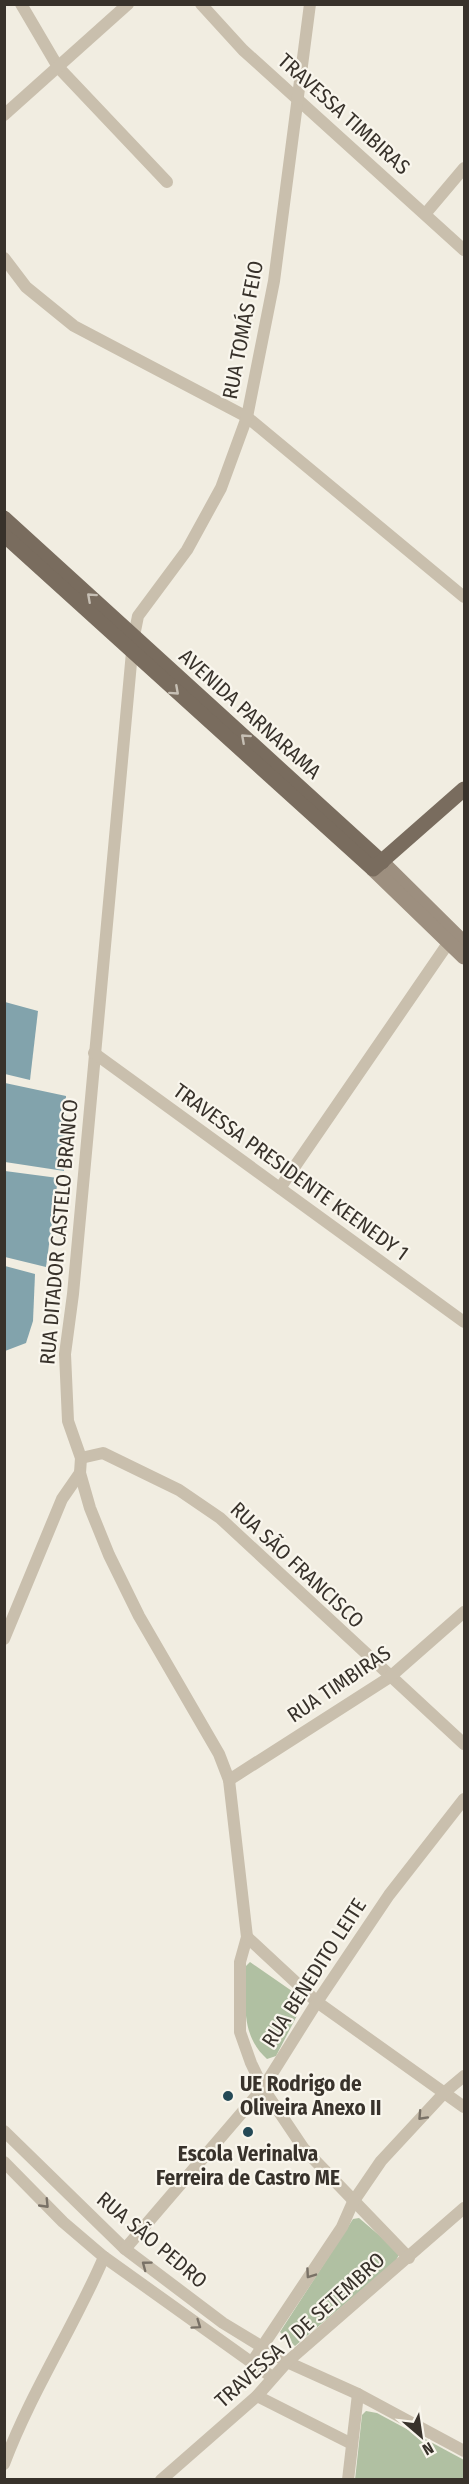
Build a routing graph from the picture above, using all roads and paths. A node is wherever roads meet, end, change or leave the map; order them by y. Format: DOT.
graph roads {
  1 [pos="21,4"];
  2 [pos="128,4"];
  3 [pos="201,4"];
  4 [pos="310,4"];
  5 [pos="58,68"];
  6 [pos="298,99"];
  7 [pos="4,115"];
  8 [pos="465,168"];
  9 [pos="167,182"];
  10 [pos="426,213"];
  11 [pos="465,250"];
  12 [pos="4,258"];
  13 [pos="247,417"];
  14 [pos="4,518"];
  15 [pos="4,535"];
  16 [pos="465,597"];
  17 [pos="134,636"];
  18 [pos="132,652"];
  19 [pos="147,657"];
  20 [pos="465,789"];
  21 [pos="377,866"];
  22 [pos="457,940"];
  23 [pos="465,957"];
  24 [pos="94,1053"];
  25 [pos="280,1188"];
  26 [pos="465,1322"];
  27 [pos="81,1458"];
  28 [pos="80,1473"];
  29 [pos="465,1611"];
  30 [pos="4,1639"];
  31 [pos="390,1677"];
  32 [pos="465,1744"];
  33 [pos="229,1780"];
  34 [pos="465,1799"];
  35 [pos="247,1937"];
  36 [pos="317,2002"];
  37 [pos="465,2076"];
  38 [pos="263,2088"];
  39 [pos="445,2092"];
  40 [pos="465,2108"];
  41 [pos="4,2131"];
  42 [pos="4,2162"];
  43 [pos="353,2202"];
  44 [pos="465,2208"];
  45 [pos="125,2249"];
  46 [pos="104,2257"];
  47 [pos="409,2258"];
  48 [pos="262,2347"];
  49 [pos="252,2362"];
  50 [pos="287,2362"];
  51 [pos="272,2377"];
  52 [pos="358,2394"];
  53 [pos="257,2396"];
  54 [pos="351,2443"];
  55 [pos="465,2451"];
  56 [pos="4,2464"];
  57 [pos="161,2480"];
  58 [pos="348,2480"];
  1 -- 5 [label="street"];
  2 -- 5 [label="street"];
  3 -- 6 [label="street, TRAVESSA TIMBIRAS"];
  4 -- 6 [label="street, RUA TOMÁS FEIO"];
  5 -- 7 [label="street"];
  5 -- 9 [label="street"];
  6 -- 10 [label="street, TRAVESSA TIMBIRAS"];
  6 -- 13 [label="street, RUA TOMÁS FEIO"];
  8 -- 10 [label="street"];
  10 -- 11 [label="street, TRAVESSA TIMBIRAS"];
  12 -- 13 [label="street"];
  13 -- 16 [label="street"];
  13 -- 17 [label="street, RUA TOMÁS FEIO"];
  17 -- 14 [label="main road, AVENIDA PARNARAMA, one-way"];
  15 -- 18 [label="main road, AVENIDA PARNARAMA"];
  17 -- 19 [label="main road, AVENIDA PARNARAMA"];
  18 -- 19 [label="main road, AVENIDA PARNARAMA"];
  18 -- 24 [label="street, RUA DITADOR CASTELO BRANCO"];
  19 -- 21 [label="main road, AVENIDA PARNARAMA"];
  20 -- 21 [label="main road"];
  21 -- 22 [label="street, AVENIDA PARNARAMA"];
  22 -- 23 [label="street, AVENIDA PARNARAMA"];
  22 -- 25 [label="street"];
  24 -- 25 [label="street, TRAVESSA PRESIDENTE KEENEDY 1"];
  24 -- 27 [label="street, RUA DITADOR CASTELO BRANCO"];
  25 -- 26 [label="street, TRAVESSA PRESIDENTE KEENEDY 1"];
  27 -- 28 [label="street, RUA DITADOR CASTELO BRANCO"];
  27 -- 31 [label="street, RUA SÃO FRANCISCO"];
  28 -- 30 [label="street"];
  28 -- 33 [label="street, RUA DITADOR CASTELO BRANCO"];
  29 -- 31 [label="street, RUA TIMBIRAS"];
  31 -- 32 [label="street, RUA SÃO FRANCISCO"];
  31 -- 33 [label="street, RUA TIMBIRAS"];
  33 -- 35 [label="street, RUA DITADOR CASTELO BRANCO"];
  34 -- 36 [label="street, RUA BENEDITO LEITE"];
  35 -- 36 [label="street"];
  35 -- 38 [label="street, RUA DITADOR CASTELO BRANCO"];
  36 -- 38 [label="street, RUA BENEDITO LEITE"];
  36 -- 39 [label="street"];
  37 -- 39 [label="street"];
  38 -- 43 [label="street, RUA DITADOR CASTELO BRANCO"];
  38 -- 45 [label="street, RUA BENEDITO LEITE"];
  39 -- 40 [label="street"];
  39 -- 43 [label="street, one-way"];
  41 -- 45 [label="street, RUA SÃO PEDRO"];
  42 -- 46 [label="street, RUA SÃO PEDRO, one-way"];
  43 -- 47 [label="street, RUA DITADOR CASTELO BRANCO"];
  43 -- 48 [label="street, one-way"];
  44 -- 47 [label="street, TRAVESSA 7 DE SETEMBRO"];
  48 -- 45 [label="street, RUA SÃO PEDRO, one-way"];
  46 -- 49 [label="street, RUA SÃO PEDRO, one-way"];
  46 -- 56 [label="street"];
  47 -- 50 [label="street, TRAVESSA 7 DE SETEMBRO"];
  48 -- 49 [label="street"];
  48 -- 50 [label="street, RUA SÃO PEDRO"];
  49 -- 51 [label="street, RUA SÃO PEDRO"];
  50 -- 51 [label="street, TRAVESSA 7 DE SETEMBRO"];
  50 -- 52 [label="street, RUA SÃO PEDRO"];
  51 -- 53 [label="street, TRAVESSA 7 DE SETEMBRO"];
  52 -- 54 [label="street"];
  52 -- 55 [label="street, RUA SÃO PEDRO"];
  53 -- 54 [label="street"];
  53 -- 57 [label="street, TRAVESSA 7 DE SETEMBRO"];
  54 -- 58 [label="street"];
}
